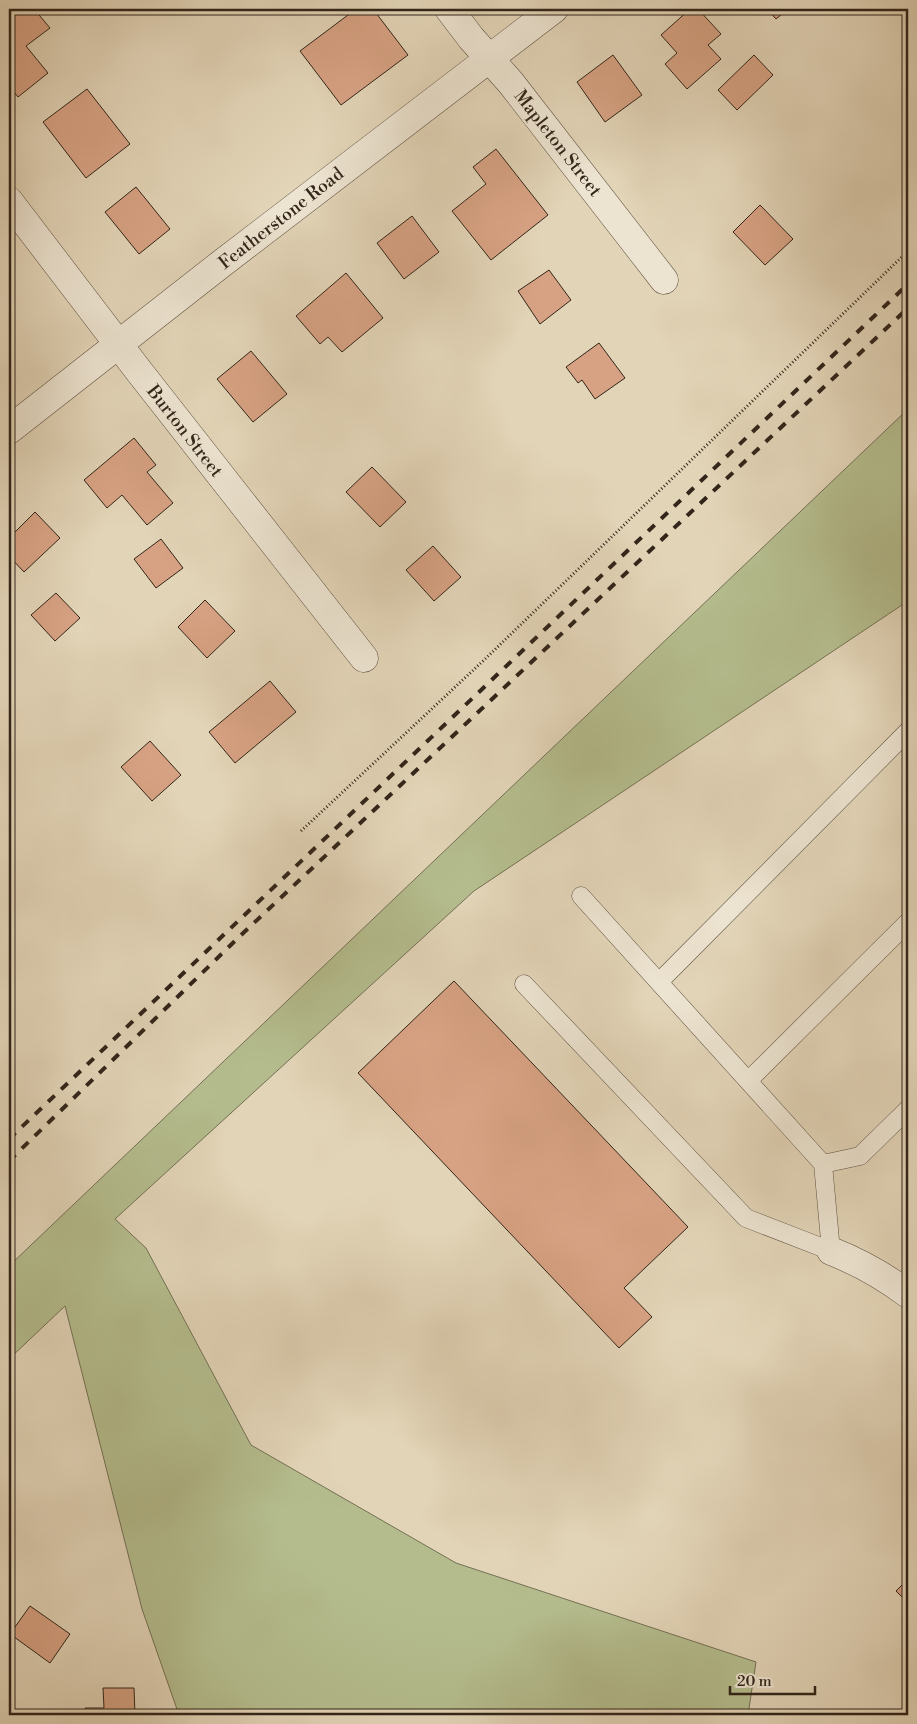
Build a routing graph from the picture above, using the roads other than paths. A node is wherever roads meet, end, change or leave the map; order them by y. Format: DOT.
graph roads {
  1 [pos="449,9"];
  2 [pos="554,9"];
  3 [pos="489,58"];
  4 [pos="9,201"];
  5 [pos="664,280"];
  6 [pos="118,345"];
  7 [pos="9,430"];
  8 [pos="364,658"];
  9 [pos="905,740"];
  10 [pos="581,896"];
  11 [pos="908,922"];
  12 [pos="659,982"];
  13 [pos="524,984"];
  14 [pos="748,1081"];
  15 [pos="908,1109"];
  16 [pos="823,1164"];
  17 [pos="831,1251"];
  18 [pos="907,1291"];
  1 -- 3 [label="street, Mapleton Street"];
  2 -- 3 [label="street, Featherstone Road"];
  3 -- 5 [label="street, Mapleton Street"];
  3 -- 6 [label="street, Featherstone Road"];
  4 -- 6 [label="street, Burton Street"];
  6 -- 7 [label="street, Featherstone Road"];
  6 -- 8 [label="street, Burton Street"];
  9 -- 12 [label="lane"];
  10 -- 12 [label="lane"];
  11 -- 14 [label="lane"];
  12 -- 14 [label="lane"];
  13 -- 17 [label="lane"];
  14 -- 16 [label="lane"];
  15 -- 16 [label="lane"];
  16 -- 17 [label="lane"];
  17 -- 18 [label="street"];
}
